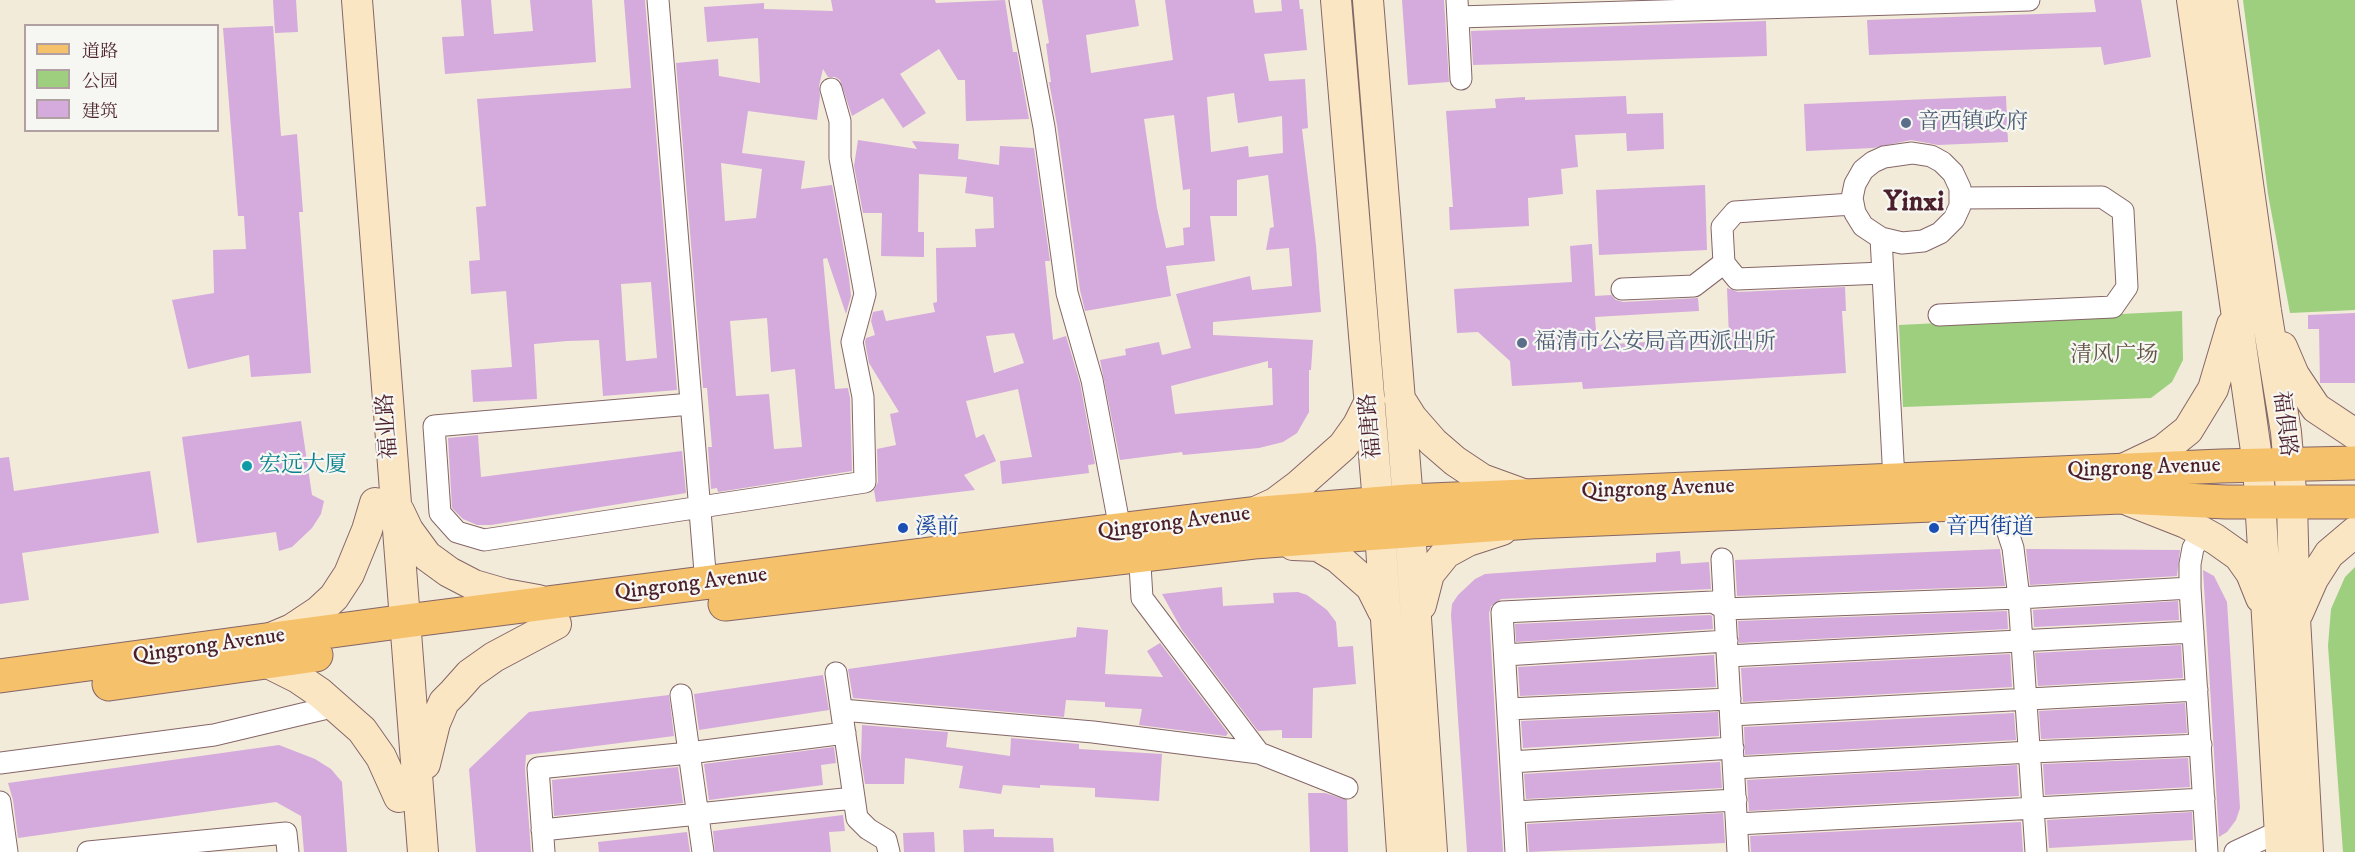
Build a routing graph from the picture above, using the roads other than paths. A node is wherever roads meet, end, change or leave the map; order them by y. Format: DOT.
graph roads {
  1 [pos="339,0"];
  2 [pos="357,0"];
  3 [pos="658,0"];
  4 [pos="1020,0"];
  5 [pos="1336,0"];
  6 [pos="1368,0"];
  7 [pos="2029,0"];
  8 [pos="2192,0"];
  9 [pos="2222,0"];
  10 [pos="1746,4"];
  11 [pos="1784,4"];
  12 [pos="1457,9"];
  13 [pos="1461,79"];
  14 [pos="831,89"];
  15 [pos="1960,198"];
  16 [pos="1852,204"];
  17 [pos="1881,238"];
  18 [pos="1724,263"];
  19 [pos="1883,273"];
  20 [pos="1622,290"];
  21 [pos="2236,310"];
  22 [pos="2266,311"];
  23 [pos="1939,315"];
  24 [pos="1400,399"];
  25 [pos="1370,401"];
  26 [pos="691,404"];
  27 [pos="2355,434"];
  28 [pos="2355,463"];
  29 [pos="2273,465"];
  30 [pos="1894,480"];
  31 [pos="2121,484"];
  32 [pos="385,501"];
  33 [pos="1998,502"];
  34 [pos="2355,502"];
  35 [pos="2276,503"];
  36 [pos="700,506"];
  37 [pos="1529,509"];
  38 [pos="1394,517"];
  39 [pos="1253,528"];
  40 [pos="2203,532"];
  41 [pos="2355,532"];
  42 [pos="1121,543"];
  43 [pos="1722,559"];
  44 [pos="706,584"];
  45 [pos="2190,588"];
  46 [pos="2019,598"];
  47 [pos="1725,609"];
  48 [pos="555,613"];
  49 [pos="2282,618"];
  50 [pos="1417,619"];
  51 [pos="1387,620"];
  52 [pos="396,633"];
  53 [pos="2193,633"];
  54 [pos="2023,642"];
  55 [pos="1727,649"];
  56 [pos="267,651"];
  57 [pos="1505,655"];
  58 [pos="836,673"];
  59 [pos="0,676"];
  60 [pos="2197,690"];
  61 [pos="681,695"];
  62 [pos="0,699"];
  63 [pos="2027,700"];
  64 [pos="336,706"];
  65 [pos="1731,707"];
  66 [pos="1508,709"];
  67 [pos="842,710"];
  68 [pos="845,733"];
  69 [pos="2200,745"];
  70 [pos="2031,752"];
  71 [pos="689,753"];
  72 [pos="1259,753"];
  73 [pos="1733,758"];
  74 [pos="1511,762"];
  75 [pos="0,764"];
  76 [pos="1347,788"];
  77 [pos="409,797"];
  78 [pos="854,798"];
  79 [pos="2204,799"];
  80 [pos="1736,800"];
  81 [pos="0,802"];
  82 [pos="2034,807"];
  83 [pos="1514,812"];
  84 [pos="698,813"];
  85 [pos="1737,824"];
  86 [pos="542,830"];
  87 [pos="2280,841"];
  88 [pos="7,852"];
  89 [pos="88,852"];
  90 [pos="288,852"];
  91 [pos="403,852"];
  92 [pos="423,852"];
  93 [pos="544,852"];
  94 [pos="703,852"];
  95 [pos="890,852"];
  96 [pos="1402,852"];
  97 [pos="1432,852"];
  98 [pos="1516,852"];
  99 [pos="1738,852"];
  100 [pos="2036,852"];
  101 [pos="2207,852"];
  102 [pos="2235,852"];
  103 [pos="2308,852"];
  1 -- 32 [label="street, 福业路"];
  2 -- 32 [label="street, 福业路"];
  3 -- 26 [label="street"];
  4 -- 42 [label="street"];
  5 -- 25 [label="street, 福唐路"];
  6 -- 24 [label="street, 福唐路"];
  7 -- 11 [label="street"];
  8 -- 21 [label="street, 福俱路"];
  9 -- 22 [label="street, 福俱路"];
  10 -- 11 [label="street"];
  10 -- 12 [label="street"];
  12 -- 13 [label="street"];
  14 -- 36 [label="street"];
  15 -- 16 [label="street"];
  15 -- 17 [label="street"];
  15 -- 23 [label="street"];
  16 -- 17 [label="street"];
  16 -- 18 [label="street"];
  17 -- 19 [label="street"];
  18 -- 19 [label="street"];
  18 -- 20 [label="street"];
  19 -- 30 [label="street"];
  21 -- 29 [label="street, 福俱路"];
  21 -- 31 [label="street"];
  22 -- 27 [label="street"];
  22 -- 29 [label="street, 福俱路"];
  24 -- 37 [label="street"];
  24 -- 38 [label="street, 福唐路"];
  25 -- 38 [label="street, 福唐路"];
  25 -- 39 [label="street"];
  26 -- 36 [label="street"];
  26 -- 36 [label="street"];
  28 -- 29 [label="main road, Qingrong Avenue"];
  29 -- 31 [label="main road, Qingrong Avenue"];
  29 -- 35 [label="street, 福俱路"];
  30 -- 31 [label="main road, Qingrong Avenue"];
  30 -- 37 [label="main road, Qingrong Avenue"];
  31 -- 33 [label="main road, Qingrong Avenue"];
  31 -- 35 [label="main road, Qingrong Avenue"];
  31 -- 40 [label="street"];
  32 -- 48 [label="street"];
  32 -- 52 [label="street, 福业路"];
  32 -- 56 [label="street"];
  33 -- 37 [label="main road, Qingrong Avenue"];
  33 -- 46 [label="street"];
  34 -- 35 [label="main road, Qingrong Avenue"];
  35 -- 49 [label="street, 福俱路"];
  36 -- 44 [label="street"];
  37 -- 38 [label="main road, Qingrong Avenue"];
  37 -- 50 [label="street"];
  38 -- 39 [label="main road, Qingrong Avenue"];
  38 -- 50 [label="street, 福唐路"];
  38 -- 51 [label="street, 福唐路"];
  39 -- 42 [label="main road, Qingrong Avenue"];
  39 -- 51 [label="street"];
  40 -- 45 [label="street"];
  40 -- 49 [label="street"];
  41 -- 49 [label="street"];
  42 -- 44 [label="main road, Qingrong Avenue"];
  42 -- 48 [label="main road, Qingrong Avenue"];
  42 -- 72 [label="street"];
  43 -- 47 [label="street"];
  44 -- 48 [label="main road, Qingrong Avenue"];
  45 -- 46 [label="street"];
  45 -- 53 [label="street"];
  46 -- 47 [label="street"];
  46 -- 54 [label="street"];
  47 -- 55 [label="street"];
  47 -- 57 [label="street"];
  48 -- 52 [label="main road, Qingrong Avenue"];
  48 -- 77 [label="street"];
  49 -- 87 [label="street, 福俱路"];
  49 -- 103 [label="street, 福俱路"];
  50 -- 97 [label="street, 福唐路"];
  51 -- 96 [label="street, 福唐路"];
  52 -- 56 [label="main road, Qingrong Avenue"];
  52 -- 77 [label="street, 福业路"];
  53 -- 54 [label="street"];
  53 -- 60 [label="street"];
  54 -- 55 [label="street"];
  54 -- 63 [label="street"];
  55 -- 57 [label="street"];
  55 -- 65 [label="street"];
  56 -- 59 [label="main road, Qingrong Avenue"];
  56 -- 62 [label="main road, Qingrong Avenue"];
  56 -- 64 [label="street"];
  57 -- 66 [label="street"];
  58 -- 67 [label="street"];
  60 -- 63 [label="street"];
  60 -- 69 [label="street"];
  61 -- 71 [label="street"];
  63 -- 65 [label="street"];
  63 -- 70 [label="street"];
  64 -- 75 [label="street"];
  64 -- 77 [label="street"];
  65 -- 66 [label="street"];
  65 -- 73 [label="street"];
  66 -- 74 [label="street"];
  67 -- 68 [label="street"];
  67 -- 72 [label="street"];
  68 -- 71 [label="street"];
  68 -- 78 [label="street"];
  69 -- 70 [label="street"];
  69 -- 79 [label="street"];
  70 -- 73 [label="street"];
  70 -- 82 [label="street"];
  71 -- 84 [label="street"];
  71 -- 86 [label="street"];
  72 -- 76 [label="street"];
  73 -- 74 [label="street"];
  73 -- 80 [label="street"];
  74 -- 83 [label="street"];
  77 -- 91 [label="street, 福业路"];
  77 -- 92 [label="street, 福业路"];
  78 -- 84 [label="street"];
  78 -- 95 [label="street"];
  79 -- 82 [label="street"];
  79 -- 101 [label="street"];
  80 -- 83 [label="street"];
  80 -- 85 [label="street"];
  81 -- 88 [label="street"];
  82 -- 85 [label="street"];
  82 -- 100 [label="street"];
  83 -- 98 [label="street"];
  84 -- 86 [label="street"];
  84 -- 94 [label="street"];
  85 -- 99 [label="street"];
  86 -- 93 [label="street"];
  87 -- 102 [label="street"];
  89 -- 90 [label="street"];
}
